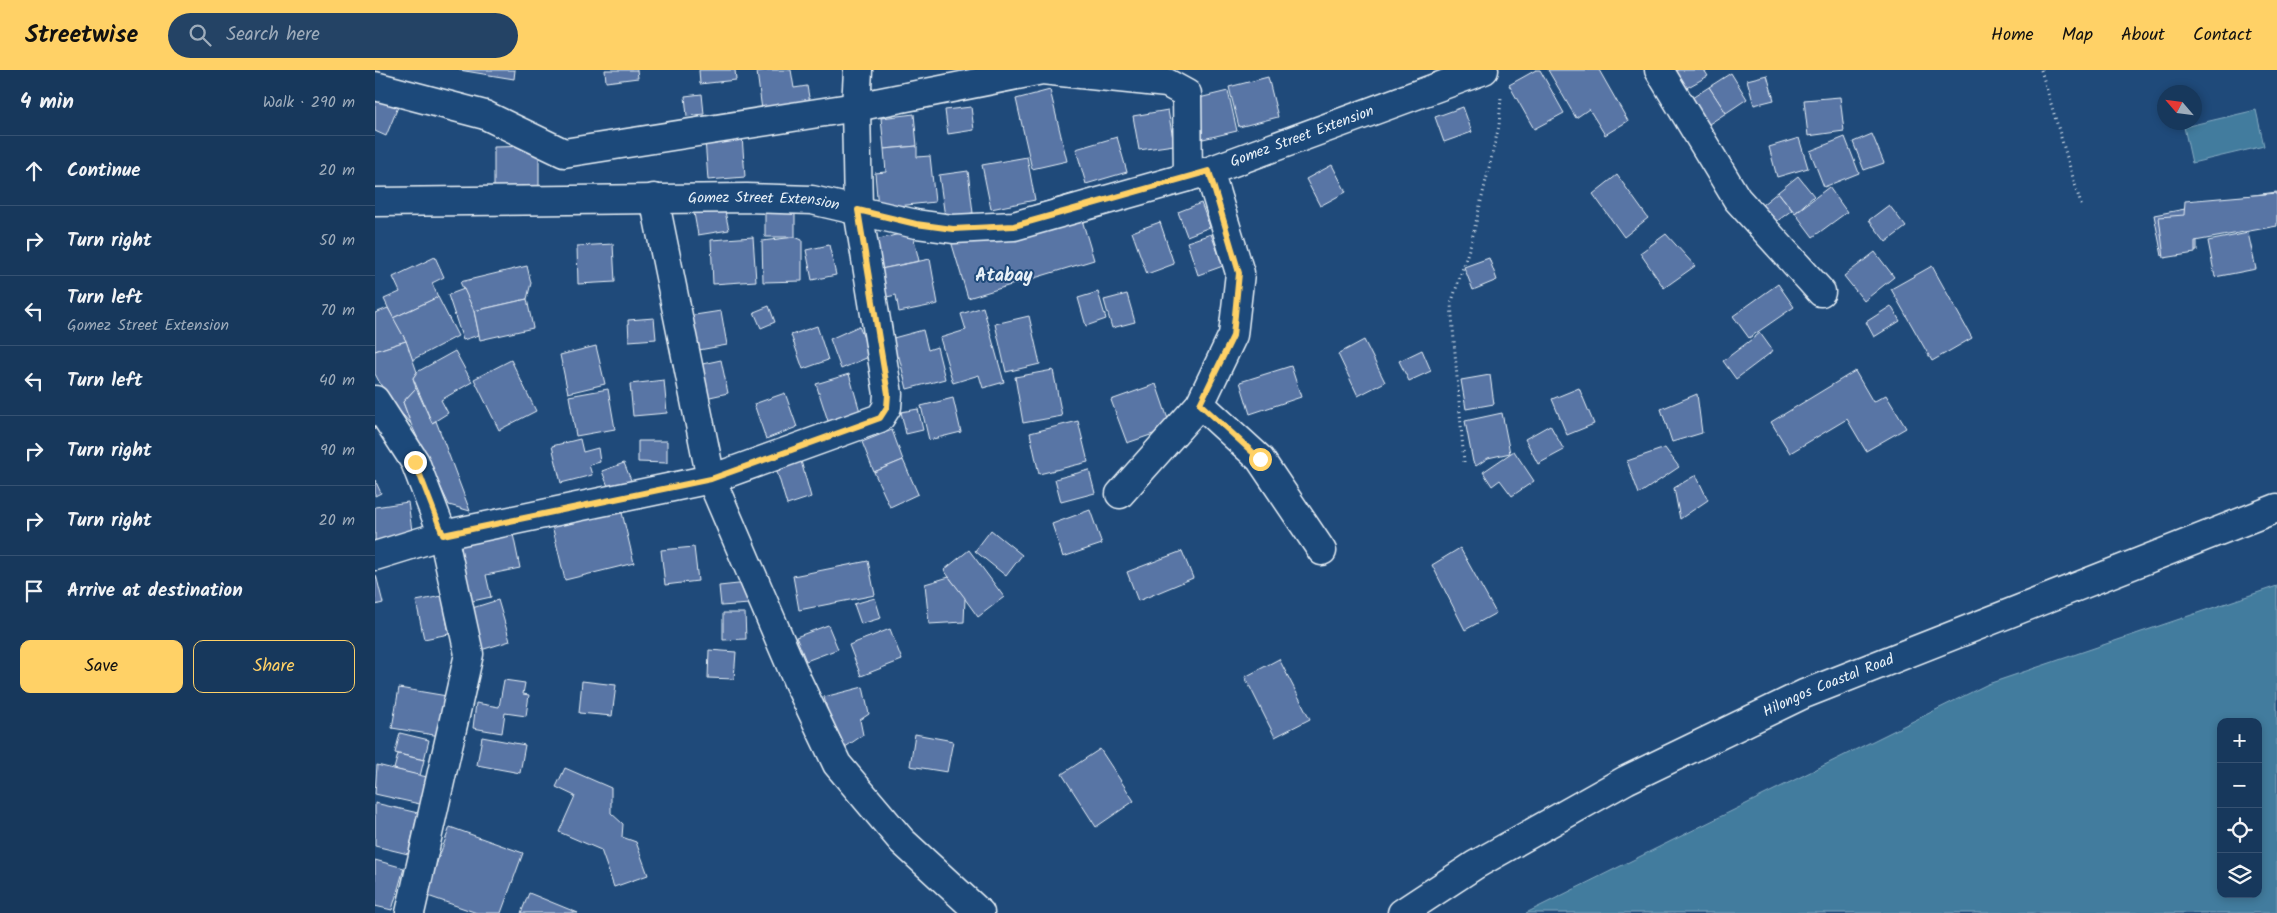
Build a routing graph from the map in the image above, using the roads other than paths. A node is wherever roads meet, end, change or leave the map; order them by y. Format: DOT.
graph roads {
  1 [pos="858,70"];
  2 [pos="1659,70"];
  3 [pos="1493,79"];
  4 [pos="375,86"];
  5 [pos="856,108"];
  6 [pos="1199,174"];
  7 [pos="654,198"];
  8 [pos="375,202"];
  9 [pos="858,210"];
  10 [pos="1821,292"];
  11 [pos="375,400"];
  12 [pos="1200,404"];
  13 [pos="711,479"];
  14 [pos="1120,494"];
  15 [pos="2277,508"];
  16 [pos="443,535"];
  17 [pos="1322,551"];
  18 [pos="375,556"];
  19 [pos="410,913"];
  20 [pos="980,913"];
  21 [pos="1402,913"];
  1 -- 5 [label="street"];
  2 -- 10 [label="street"];
  3 -- 6 [label="street, Gomez Street Extension"];
  4 -- 5 [label="street"];
  5 -- 6 [label="street"];
  5 -- 9 [label="street"];
  6 -- 9 [label="street, Gomez Street Extension"];
  6 -- 12 [label="street"];
  7 -- 8 [label="street, Gomez Street Extension"];
  7 -- 9 [label="street, Gomez Street Extension"];
  7 -- 13 [label="street"];
  9 -- 13 [label="street"];
  11 -- 16 [label="street"];
  12 -- 14 [label="street"];
  12 -- 17 [label="street"];
  13 -- 16 [label="street"];
  13 -- 20 [label="street"];
  15 -- 21 [label="street, Hilongos Coastal Road"];
  16 -- 18 [label="street"];
  16 -- 19 [label="street"];
}
